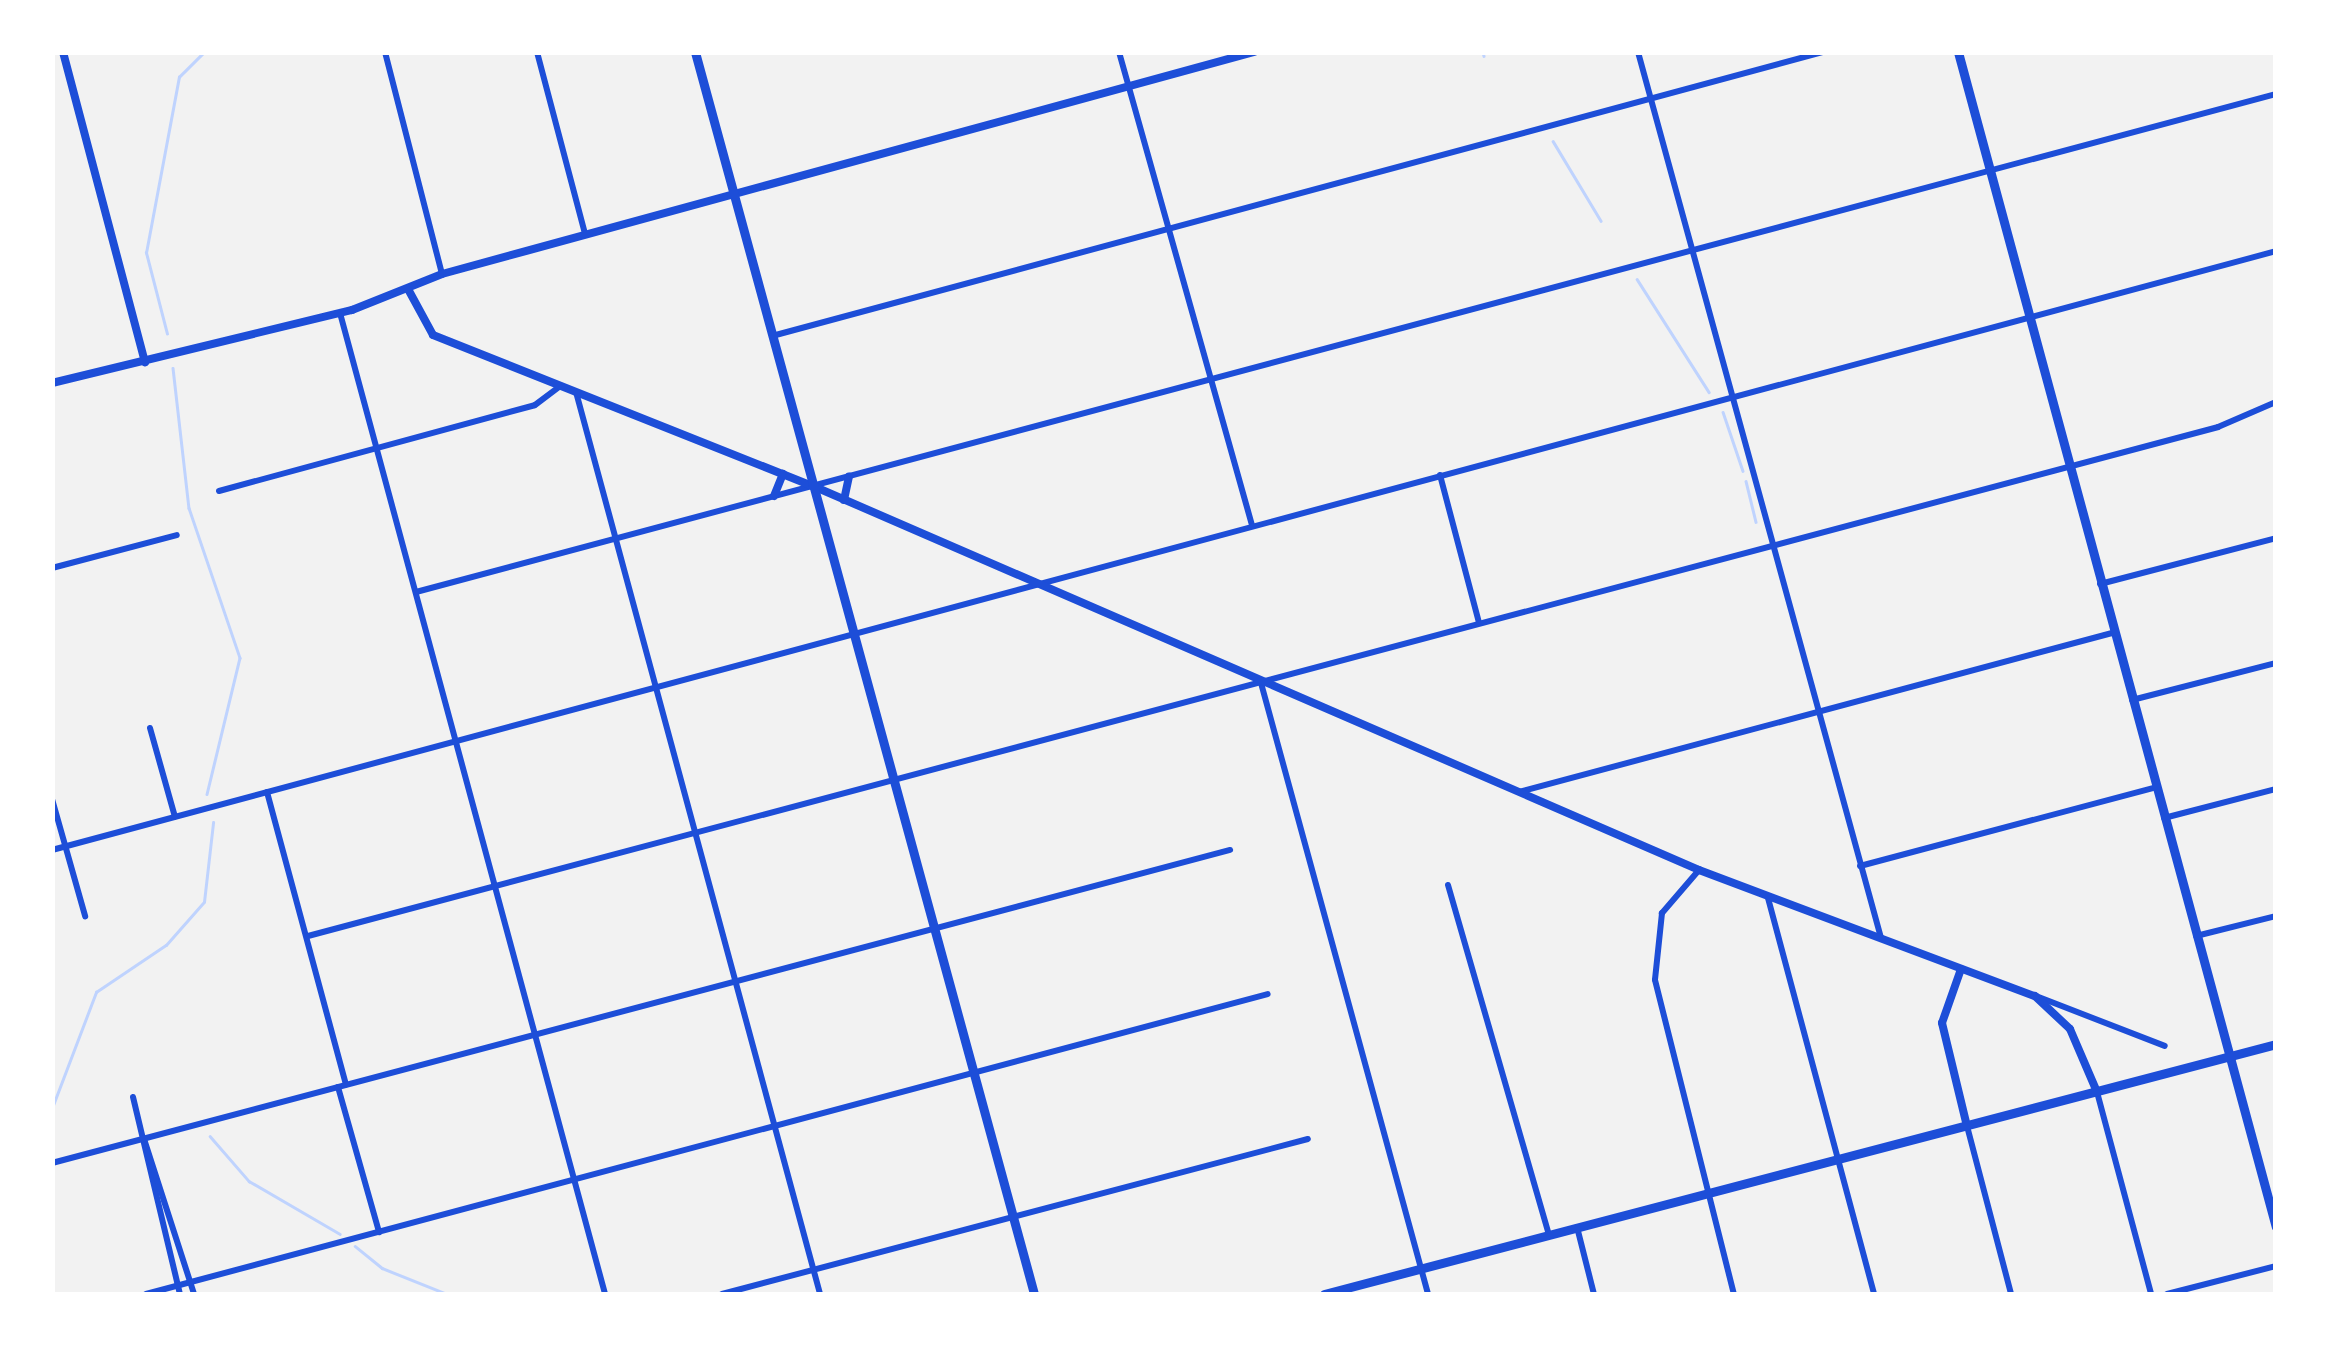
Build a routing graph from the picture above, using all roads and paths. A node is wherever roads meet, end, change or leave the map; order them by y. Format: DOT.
graph roads {
  1 [pos="63,52"];
  2 [pos="385,52"];
  3 [pos="538,52"];
  4 [pos="695,52"];
  5 [pos="1119,52"];
  6 [pos="1254,52"];
  7 [pos="1638,52"];
  8 [pos="1823,52"];
  9 [pos="1958,52"];
  10 [pos="1128,87"];
  11 [pos="2276,94"];
  12 [pos="1651,99"];
  13 [pos="1992,170"];
  14 [pos="732,194"];
  15 [pos="1166,230"];
  16 [pos="586,234"];
  17 [pos="1690,247"];
  18 [pos="2276,251"];
  19 [pos="442,274"];
  20 [pos="408,289"];
  21 [pos="340,313"];
  22 [pos="2031,316"];
  23 [pos="772,336"];
  24 [pos="146,362"];
  25 [pos="1210,380"];
  26 [pos="52,383"];
  27 [pos="560,386"];
  28 [pos="576,392"];
  29 [pos="1734,395"];
  30 [pos="2276,402"];
  31 [pos="376,447"];
  32 [pos="2070,465"];
  33 [pos="783,474"];
  34 [pos="1440,475"];
  35 [pos="850,476"];
  36 [pos="813,486"];
  37 [pos="219,491"];
  38 [pos="774,496"];
  39 [pos="844,500"];
  40 [pos="1252,524"];
  41 [pos="177,535"];
  42 [pos="614,538"];
  43 [pos="2276,538"];
  44 [pos="1774,543"];
  45 [pos="52,568"];
  46 [pos="1035,584"];
  47 [pos="2099,584"];
  48 [pos="416,592"];
  49 [pos="1480,623"];
  50 [pos="852,632"];
  51 [pos="2112,633"];
  52 [pos="2276,663"];
  53 [pos="1261,683"];
  54 [pos="655,685"];
  55 [pos="2130,700"];
  56 [pos="1818,710"];
  57 [pos="150,728"];
  58 [pos="456,740"];
  59 [pos="892,778"];
  60 [pos="2154,788"];
  61 [pos="2276,790"];
  62 [pos="267,792"];
  63 [pos="1518,792"];
  64 [pos="52,799"];
  65 [pos="175,817"];
  66 [pos="2162,819"];
  67 [pos="694,832"];
  68 [pos="66,846"];
  69 [pos="52,850"];
  70 [pos="1230,850"];
  71 [pos="1860,866"];
  72 [pos="1699,870"];
  73 [pos="1448,885"];
  74 [pos="495,886"];
  75 [pos="1768,898"];
  76 [pos="86,916"];
  77 [pos="2276,916"];
  78 [pos="932,926"];
  79 [pos="308,936"];
  80 [pos="2195,937"];
  81 [pos="1881,938"];
  82 [pos="1961,968"];
  83 [pos="734,978"];
  84 [pos="1268,994"];
  85 [pos="2035,996"];
  86 [pos="536,1034"];
  87 [pos="2276,1044"];
  88 [pos="2165,1046"];
  89 [pos="2226,1056"];
  90 [pos="972,1072"];
  91 [pos="342,1086"];
  92 [pos="2097,1092"];
  93 [pos="133,1097"];
  94 [pos="773,1125"];
  95 [pos="1967,1126"];
  96 [pos="144,1138"];
  97 [pos="1308,1139"];
  98 [pos="1836,1158"];
  99 [pos="52,1164"];
  100 [pos="574,1180"];
  101 [pos="1706,1192"];
  102 [pos="1012,1216"];
  103 [pos="2276,1227"];
  104 [pos="1576,1228"];
  105 [pos="379,1232"];
  106 [pos="1549,1234"];
  107 [pos="2276,1266"];
  108 [pos="1421,1268"];
  109 [pos="813,1270"];
  110 [pos="191,1282"];
  111 [pos="179,1290"];
  112 [pos="146,1294"];
  113 [pos="194,1294"];
  114 [pos="605,1294"];
  115 [pos="722,1294"];
  116 [pos="820,1294"];
  117 [pos="1034,1294"];
  118 [pos="1324,1294"];
  119 [pos="1428,1294"];
  120 [pos="1594,1294"];
  121 [pos="1734,1294"];
  122 [pos="1874,1294"];
  123 [pos="2011,1294"];
  124 [pos="2151,1294"];
  125 [pos="2167,1294"];
  1 -- 24 [label="street"];
  2 -- 19 [label="street"];
  3 -- 16 [label="street"];
  4 -- 14 [label="main road"];
  5 -- 10 [label="street"];
  6 -- 10 [label="street"];
  7 -- 12 [label="street"];
  8 -- 12 [label="street"];
  9 -- 13 [label="main road"];
  10 -- 14 [label="street"];
  10 -- 15 [label="street"];
  11 -- 13 [label="street"];
  12 -- 15 [label="street"];
  12 -- 17 [label="street"];
  13 -- 17 [label="street"];
  13 -- 22 [label="main road"];
  14 -- 16 [label="street"];
  14 -- 23 [label="main road"];
  15 -- 23 [label="street"];
  15 -- 25 [label="street"];
  16 -- 19 [label="street"];
  17 -- 25 [label="street"];
  17 -- 29 [label="street"];
  18 -- 22 [label="street"];
  19 -- 20 [label="street"];
  20 -- 21 [label="street"];
  20 -- 27 [label="street"];
  21 -- 24 [label="street"];
  21 -- 31 [label="street"];
  22 -- 29 [label="street"];
  22 -- 32 [label="main road"];
  23 -- 36 [label="main road"];
  24 -- 26 [label="street"];
  25 -- 35 [label="street"];
  25 -- 40 [label="street"];
  27 -- 28 [label="street"];
  27 -- 31 [label="street"];
  28 -- 33 [label="street"];
  28 -- 42 [label="street"];
  29 -- 34 [label="street"];
  29 -- 44 [label="street"];
  30 -- 32 [label="street"];
  31 -- 37 [label="street"];
  31 -- 48 [label="street"];
  32 -- 44 [label="street"];
  32 -- 47 [label="main road"];
  33 -- 36 [label="street"];
  33 -- 38 [label="street"];
  34 -- 40 [label="street"];
  34 -- 49 [label="street"];
  35 -- 36 [label="street"];
  35 -- 39 [label="street"];
  36 -- 38 [label="street"];
  36 -- 39 [label="street"];
  36 -- 50 [label="main road"];
  38 -- 42 [label="street"];
  39 -- 46 [label="street"];
  40 -- 46 [label="street"];
  41 -- 45 [label="street"];
  42 -- 48 [label="street"];
  42 -- 54 [label="street"];
  43 -- 47 [label="street"];
  44 -- 49 [label="street"];
  44 -- 56 [label="street"];
  46 -- 50 [label="street"];
  46 -- 53 [label="street"];
  47 -- 51 [label="main road"];
  48 -- 58 [label="street"];
  49 -- 53 [label="street"];
  50 -- 54 [label="street"];
  50 -- 59 [label="main road"];
  51 -- 55 [label="main road"];
  51 -- 56 [label="street"];
  52 -- 55 [label="street"];
  53 -- 59 [label="street"];
  53 -- 63 [label="street"];
  53 -- 108 [label="street"];
  54 -- 58 [label="street"];
  54 -- 67 [label="street"];
  55 -- 60 [label="main road"];
  56 -- 63 [label="street"];
  56 -- 71 [label="street"];
  57 -- 65 [label="street"];
  58 -- 62 [label="street"];
  58 -- 74 [label="street"];
  59 -- 67 [label="street"];
  59 -- 78 [label="main road"];
  60 -- 66 [label="main road"];
  60 -- 71 [label="street"];
  61 -- 66 [label="street"];
  62 -- 65 [label="street"];
  62 -- 79 [label="street"];
  63 -- 72 [label="street"];
  64 -- 68 [label="street"];
  65 -- 68 [label="street"];
  66 -- 80 [label="main road"];
  67 -- 74 [label="street"];
  67 -- 83 [label="street"];
  68 -- 69 [label="street"];
  68 -- 76 [label="street"];
  70 -- 78 [label="street"];
  71 -- 81 [label="street"];
  72 -- 75 [label="street"];
  72 -- 101 [label="street"];
  73 -- 106 [label="street"];
  74 -- 79 [label="street"];
  74 -- 86 [label="street"];
  75 -- 81 [label="street"];
  75 -- 98 [label="street"];
  77 -- 80 [label="street"];
  78 -- 83 [label="street"];
  78 -- 90 [label="main road"];
  79 -- 91 [label="street"];
  80 -- 89 [label="main road"];
  81 -- 82 [label="street"];
  82 -- 85 [label="street"];
  82 -- 95 [label="street"];
  83 -- 86 [label="street"];
  83 -- 94 [label="street"];
  84 -- 90 [label="street"];
  85 -- 88 [label="street"];
  85 -- 92 [label="street"];
  86 -- 91 [label="street"];
  86 -- 100 [label="street"];
  87 -- 89 [label="main road"];
  89 -- 92 [label="main road"];
  89 -- 103 [label="main road"];
  90 -- 94 [label="street"];
  90 -- 102 [label="main road"];
  91 -- 96 [label="street"];
  91 -- 105 [label="street"];
  92 -- 95 [label="main road"];
  92 -- 124 [label="street"];
  93 -- 96 [label="street"];
  94 -- 100 [label="street"];
  94 -- 109 [label="street"];
  95 -- 98 [label="main road"];
  95 -- 123 [label="street"];
  96 -- 99 [label="street"];
  96 -- 110 [label="street"];
  96 -- 111 [label="street"];
  97 -- 102 [label="street"];
  98 -- 101 [label="main road"];
  98 -- 122 [label="street"];
  100 -- 105 [label="street"];
  100 -- 114 [label="street"];
  101 -- 104 [label="main road"];
  101 -- 121 [label="street"];
  102 -- 109 [label="street"];
  102 -- 117 [label="main road"];
  104 -- 106 [label="main road"];
  104 -- 120 [label="street"];
  105 -- 110 [label="street"];
  106 -- 108 [label="main road"];
  107 -- 125 [label="street"];
  108 -- 118 [label="main road"];
  108 -- 119 [label="street"];
  109 -- 115 [label="street"];
  109 -- 116 [label="street"];
  110 -- 111 [label="street"];
  110 -- 113 [label="street"];
  111 -- 112 [label="street"];
}
